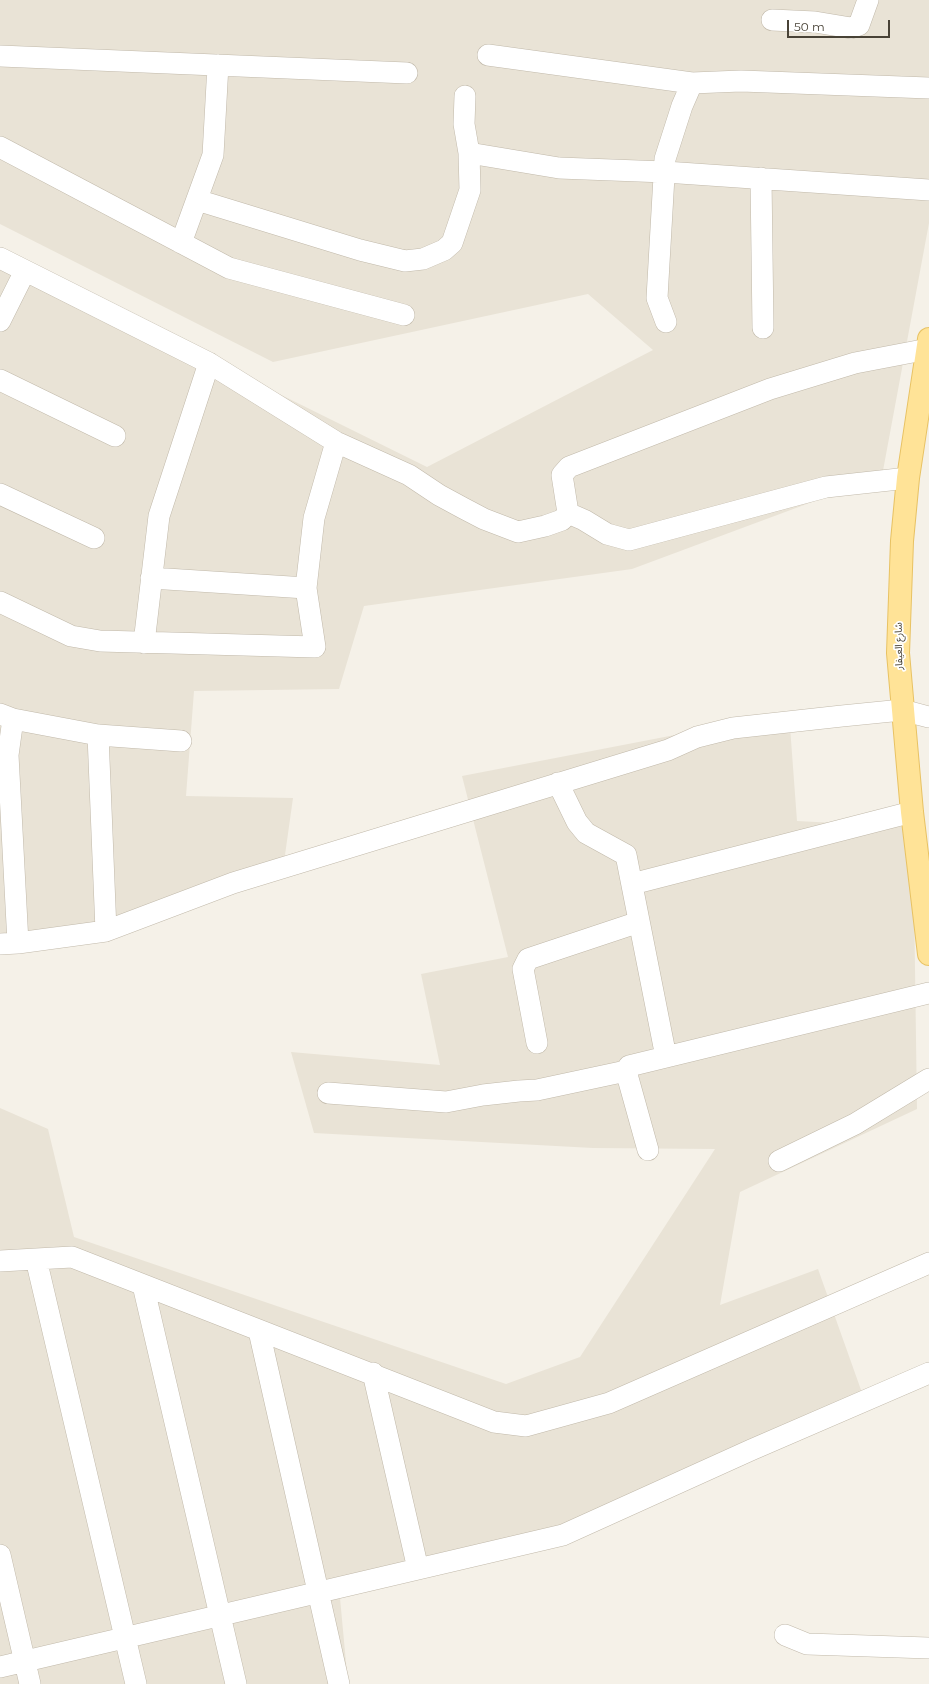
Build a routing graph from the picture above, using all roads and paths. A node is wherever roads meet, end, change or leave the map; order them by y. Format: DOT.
graph roads {
  1 [pos="868,0"];
  2 [pos="772,20"];
  3 [pos="488,55"];
  4 [pos="0,56"];
  5 [pos="218,65"];
  6 [pos="407,73"];
  7 [pos="692,83"];
  8 [pos="929,88"];
  9 [pos="465,96"];
  10 [pos="0,147"];
  11 [pos="469,153"];
  12 [pos="665,172"];
  13 [pos="761,178"];
  14 [pos="929,190"];
  15 [pos="197,200"];
  16 [pos="180,243"];
  17 [pos="0,258"];
  18 [pos="25,271"];
  19 [pos="404,316"];
  20 [pos="0,321"];
  21 [pos="666,322"];
  22 [pos="763,328"];
  23 [pos="928,344"];
  24 [pos="209,363"];
  25 [pos="0,380"];
  26 [pos="115,436"];
  27 [pos="336,442"];
  28 [pos="908,478"];
  29 [pos="0,494"];
  30 [pos="568,513"];
  31 [pos="94,538"];
  32 [pos="151,578"];
  33 [pos="306,588"];
  34 [pos="0,602"];
  35 [pos="144,643"];
  36 [pos="902,710"];
  37 [pos="6,716"];
  38 [pos="929,716"];
  39 [pos="98,735"];
  40 [pos="181,741"];
  41 [pos="558,783"];
  42 [pos="912,812"];
  43 [pos="632,884"];
  44 [pos="639,922"];
  45 [pos="106,931"];
  46 [pos="9,944"];
  47 [pos="929,954"];
  48 [pos="929,993"];
  49 [pos="537,1043"];
  50 [pos="666,1057"];
  51 [pos="626,1071"];
  52 [pos="929,1079"];
  53 [pos="328,1094"];
  54 [pos="648,1150"];
  55 [pos="779,1161"];
  56 [pos="36,1259"];
  57 [pos="0,1261"];
  58 [pos="929,1263"];
  59 [pos="143,1285"];
  60 [pos="259,1331"];
  61 [pos="373,1373"];
  62 [pos="929,1373"];
  63 [pos="0,1554"];
  64 [pos="418,1569"];
  65 [pos="318,1592"];
  66 [pos="220,1615"];
  67 [pos="785,1635"];
  68 [pos="125,1638"];
  69 [pos="929,1648"];
  70 [pos="24,1661"];
  71 [pos="0,1667"];
  72 [pos="30,1684"];
  73 [pos="136,1684"];
  74 [pos="236,1684"];
  75 [pos="339,1684"];
  1 -- 2 [label="street"];
  3 -- 7 [label="street"];
  4 -- 5 [label="street"];
  5 -- 6 [label="street"];
  5 -- 15 [label="street"];
  7 -- 8 [label="street"];
  7 -- 12 [label="street"];
  9 -- 11 [label="street"];
  10 -- 16 [label="street"];
  11 -- 12 [label="street"];
  11 -- 15 [label="street"];
  12 -- 13 [label="street"];
  12 -- 21 [label="street"];
  13 -- 14 [label="street"];
  13 -- 22 [label="street"];
  15 -- 16 [label="street"];
  16 -- 19 [label="street"];
  17 -- 18 [label="street"];
  18 -- 20 [label="street"];
  18 -- 24 [label="street"];
  23 -- 28 [label="main road, شارع العيفار"];
  23 -- 30 [label="street"];
  24 -- 27 [label="street"];
  24 -- 32 [label="street"];
  25 -- 26 [label="street"];
  27 -- 30 [label="street"];
  27 -- 33 [label="street"];
  28 -- 30 [label="street"];
  28 -- 36 [label="main road, شارع العيفار"];
  29 -- 31 [label="street"];
  32 -- 33 [label="street"];
  32 -- 35 [label="street"];
  33 -- 35 [label="street"];
  34 -- 35 [label="street"];
  36 -- 38 [label="street"];
  36 -- 41 [label="street"];
  36 -- 42 [label="main road, شارع العيفار"];
  37 -- 39 [label="street"];
  37 -- 46 [label="street"];
  39 -- 40 [label="street"];
  39 -- 45 [label="street"];
  41 -- 43 [label="street"];
  41 -- 45 [label="street"];
  42 -- 43 [label="street"];
  42 -- 47 [label="main road, شارع العيفار"];
  43 -- 44 [label="street"];
  44 -- 49 [label="street"];
  44 -- 50 [label="street"];
  45 -- 46 [label="street"];
  48 -- 50 [label="street"];
  50 -- 51 [label="street"];
  51 -- 53 [label="street"];
  51 -- 54 [label="street"];
  52 -- 55 [label="street"];
  56 -- 57 [label="street"];
  56 -- 59 [label="street"];
  56 -- 68 [label="street"];
  58 -- 61 [label="street"];
  59 -- 60 [label="street"];
  59 -- 66 [label="street"];
  60 -- 61 [label="street"];
  60 -- 65 [label="street"];
  61 -- 64 [label="street"];
  62 -- 64 [label="street"];
  63 -- 70 [label="street"];
  64 -- 65 [label="street"];
  65 -- 66 [label="street"];
  65 -- 75 [label="street"];
  66 -- 68 [label="street"];
  66 -- 74 [label="street"];
  67 -- 69 [label="street"];
  68 -- 70 [label="street"];
  68 -- 73 [label="street"];
  70 -- 71 [label="street"];
  70 -- 72 [label="street"];
}
